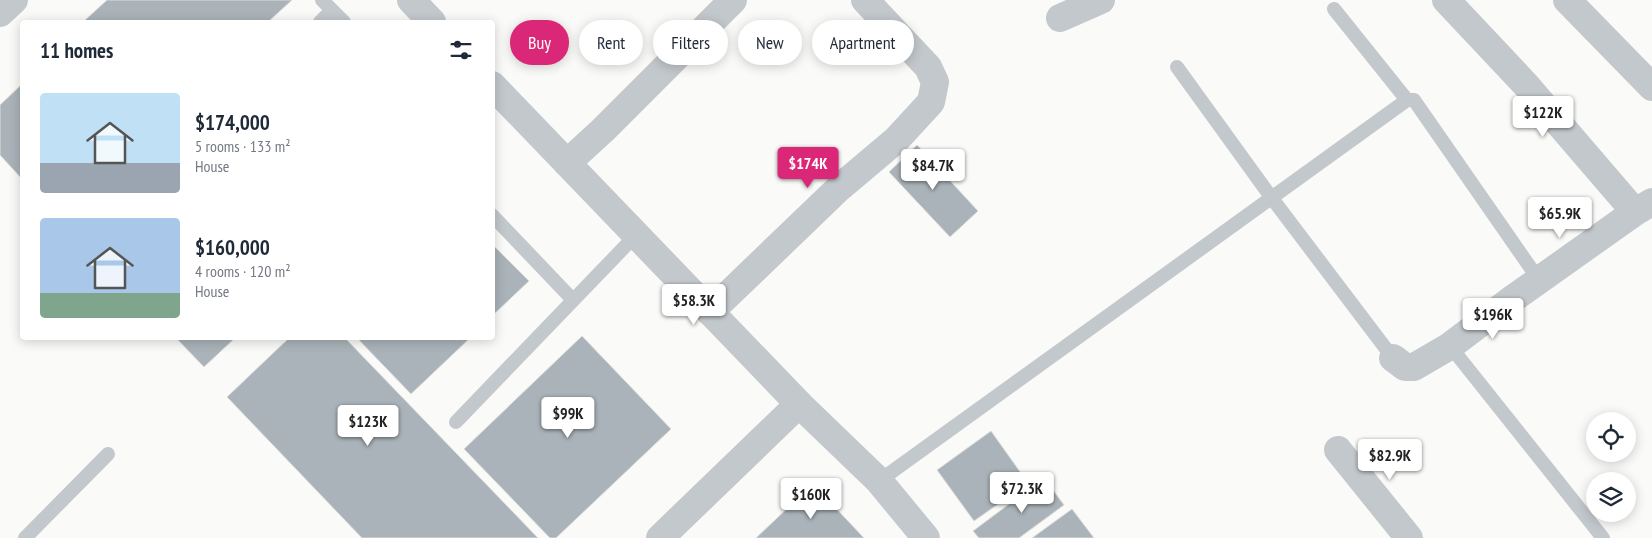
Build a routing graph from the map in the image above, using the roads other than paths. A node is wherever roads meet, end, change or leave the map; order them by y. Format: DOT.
graph roads {
  1 [pos="14,0"];
  2 [pos="322,0"];
  3 [pos="411,0"];
  4 [pos="733,0"];
  5 [pos="865,0"];
  6 [pos="1101,0"];
  7 [pos="1446,0"];
  8 [pos="1567,0"];
  9 [pos="1334,9"];
  10 [pos="332,10"];
  11 [pos="0,13"];
  12 [pos="1060,18"];
  13 [pos="322,20"];
  14 [pos="342,20"];
  15 [pos="430,20"];
  16 [pos="1177,67"];
  17 [pos="1652,87"];
  18 [pos="495,88"];
  19 [pos="1407,100"];
  20 [pos="567,163"];
  21 [pos="1272,197"];
  22 [pos="1643,207"];
  23 [pos="495,218"];
  24 [pos="636,235"];
  25 [pos="1539,280"];
  26 [pos="573,300"];
  27 [pos="710,312"];
  28 [pos="1450,346"];
  29 [pos="1393,358"];
  30 [pos="799,404"];
  31 [pos="456,422"];
  32 [pos="1338,450"];
  33 [pos="108,454"];
  34 [pos="879,480"];
  35 [pos="25,538"];
  36 [pos="660,538"];
  37 [pos="926,538"];
  38 [pos="1409,538"];
  39 [pos="1603,538"];
  1 -- 11 [label="street"];
  2 -- 10 [label="lane"];
  3 -- 15 [label="street"];
  4 -- 20 [label="street"];
  5 -- 27 [label="street"];
  6 -- 12 [label="street"];
  7 -- 22 [label="street"];
  8 -- 17 [label="street"];
  9 -- 19 [label="lane"];
  10 -- 13 [label="lane"];
  10 -- 14 [label="lane"];
  16 -- 21 [label="lane"];
  18 -- 20 [label="street"];
  19 -- 21 [label="lane"];
  19 -- 25 [label="lane"];
  20 -- 24 [label="street"];
  21 -- 29 [label="lane"];
  21 -- 34 [label="lane"];
  22 -- 25 [label="street"];
  23 -- 26 [label="lane"];
  24 -- 26 [label="lane"];
  24 -- 27 [label="street"];
  25 -- 28 [label="street"];
  26 -- 31 [label="lane"];
  27 -- 30 [label="street"];
  28 -- 29 [label="street"];
  28 -- 39 [label="lane"];
  30 -- 34 [label="street"];
  30 -- 36 [label="street"];
  32 -- 38 [label="street"];
  33 -- 35 [label="lane"];
  34 -- 37 [label="street"];
}
